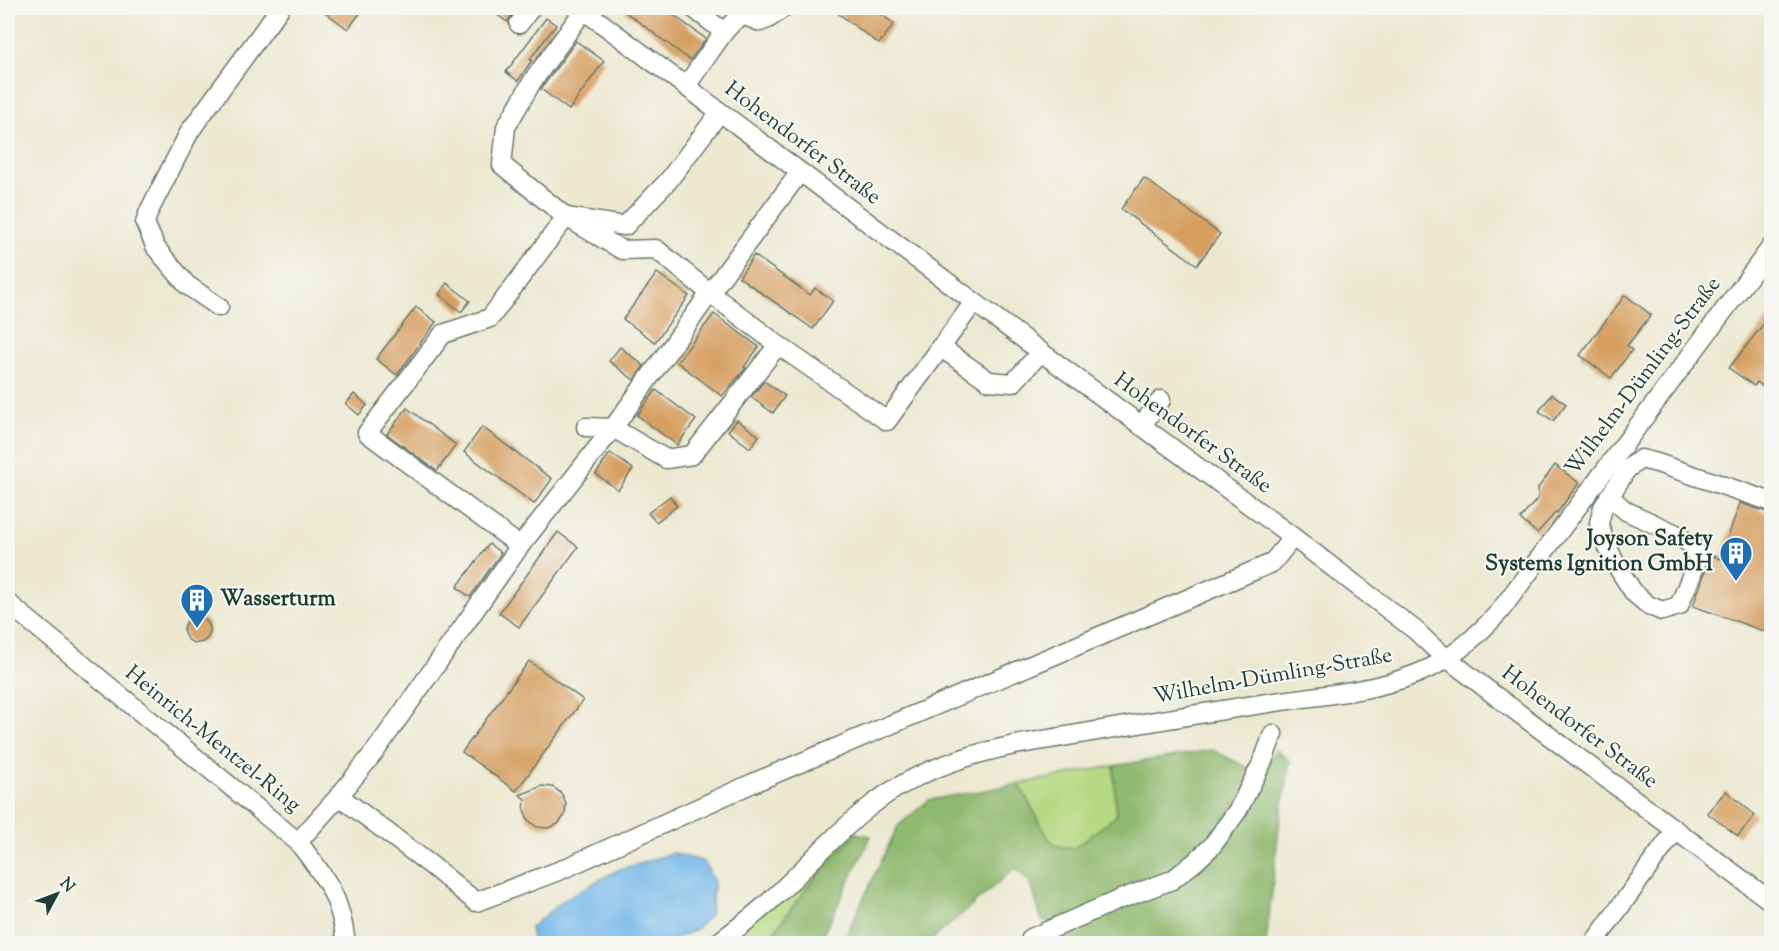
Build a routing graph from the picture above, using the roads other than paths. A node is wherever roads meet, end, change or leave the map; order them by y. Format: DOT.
graph roads {
  1 [pos="280,8"];
  2 [pos="531,8"];
  3 [pos="693,8"];
  4 [pos="783,8"];
  5 [pos="587,10"];
  6 [pos="519,24"];
  7 [pos="724,32"];
  8 [pos="686,86"];
  9 [pos="720,112"];
  10 [pos="800,172"];
  11 [pos="566,217"];
  12 [pos="1772,246"];
  13 [pos="710,293"];
  14 [pos="974,302"];
  15 [pos="219,307"];
  16 [pos="778,345"];
  17 [pos="940,347"];
  18 [pos="1041,352"];
  19 [pos="1161,400"];
  20 [pos="1141,426"];
  21 [pos="586,427"];
  22 [pos="614,428"];
  23 [pos="1609,496"];
  24 [pos="1772,502"];
  25 [pos="1293,537"];
  26 [pos="520,546"];
  27 [pos="8,603"];
  28 [pos="1447,658"];
  29 [pos="1273,734"];
  30 [pos="339,796"];
  31 [pos="1675,831"];
  32 [pos="298,842"];
  33 [pos="1772,902"];
  34 [pos="1031,938"];
  35 [pos="346,944"];
  36 [pos="716,944"];
  37 [pos="1593,944"];
  1 -- 15 [label="street"];
  2 -- 6 [label="street"];
  3 -- 7 [label="street"];
  4 -- 7 [label="street"];
  5 -- 8 [label="street, Hohendorfer Straße"];
  5 -- 11 [label="street"];
  7 -- 8 [label="street"];
  8 -- 9 [label="street, Hohendorfer Straße"];
  9 -- 10 [label="street, Hohendorfer Straße"];
  9 -- 11 [label="street"];
  10 -- 13 [label="street"];
  10 -- 14 [label="street, Hohendorfer Straße"];
  11 -- 13 [label="street"];
  11 -- 26 [label="street"];
  12 -- 28 [label="street, Wilhelm-Dümling-Straße"];
  13 -- 16 [label="street"];
  13 -- 22 [label="street"];
  14 -- 17 [label="street"];
  14 -- 18 [label="street, Hohendorfer Straße"];
  16 -- 17 [label="street"];
  16 -- 22 [label="street"];
  17 -- 18 [label="street"];
  18 -- 20 [label="street, Hohendorfer Straße"];
  19 -- 20 [label="street"];
  20 -- 25 [label="street, Hohendorfer Straße"];
  21 -- 22 [label="street"];
  22 -- 26 [label="street"];
  23 -- 23 [label="street"];
  23 -- 24 [label="street"];
  25 -- 28 [label="street, Hohendorfer Straße"];
  25 -- 30 [label="street"];
  26 -- 30 [label="street"];
  27 -- 32 [label="street, Heinrich-Mentzel-Ring"];
  28 -- 31 [label="street, Hohendorfer Straße"];
  28 -- 36 [label="street, Wilhelm-Dümling-Straße"];
  29 -- 34 [label="street"];
  30 -- 32 [label="street"];
  31 -- 33 [label="street, Hohendorfer Straße"];
  31 -- 37 [label="street"];
  32 -- 35 [label="street, Heinrich-Mentzel-Ring"];
}
